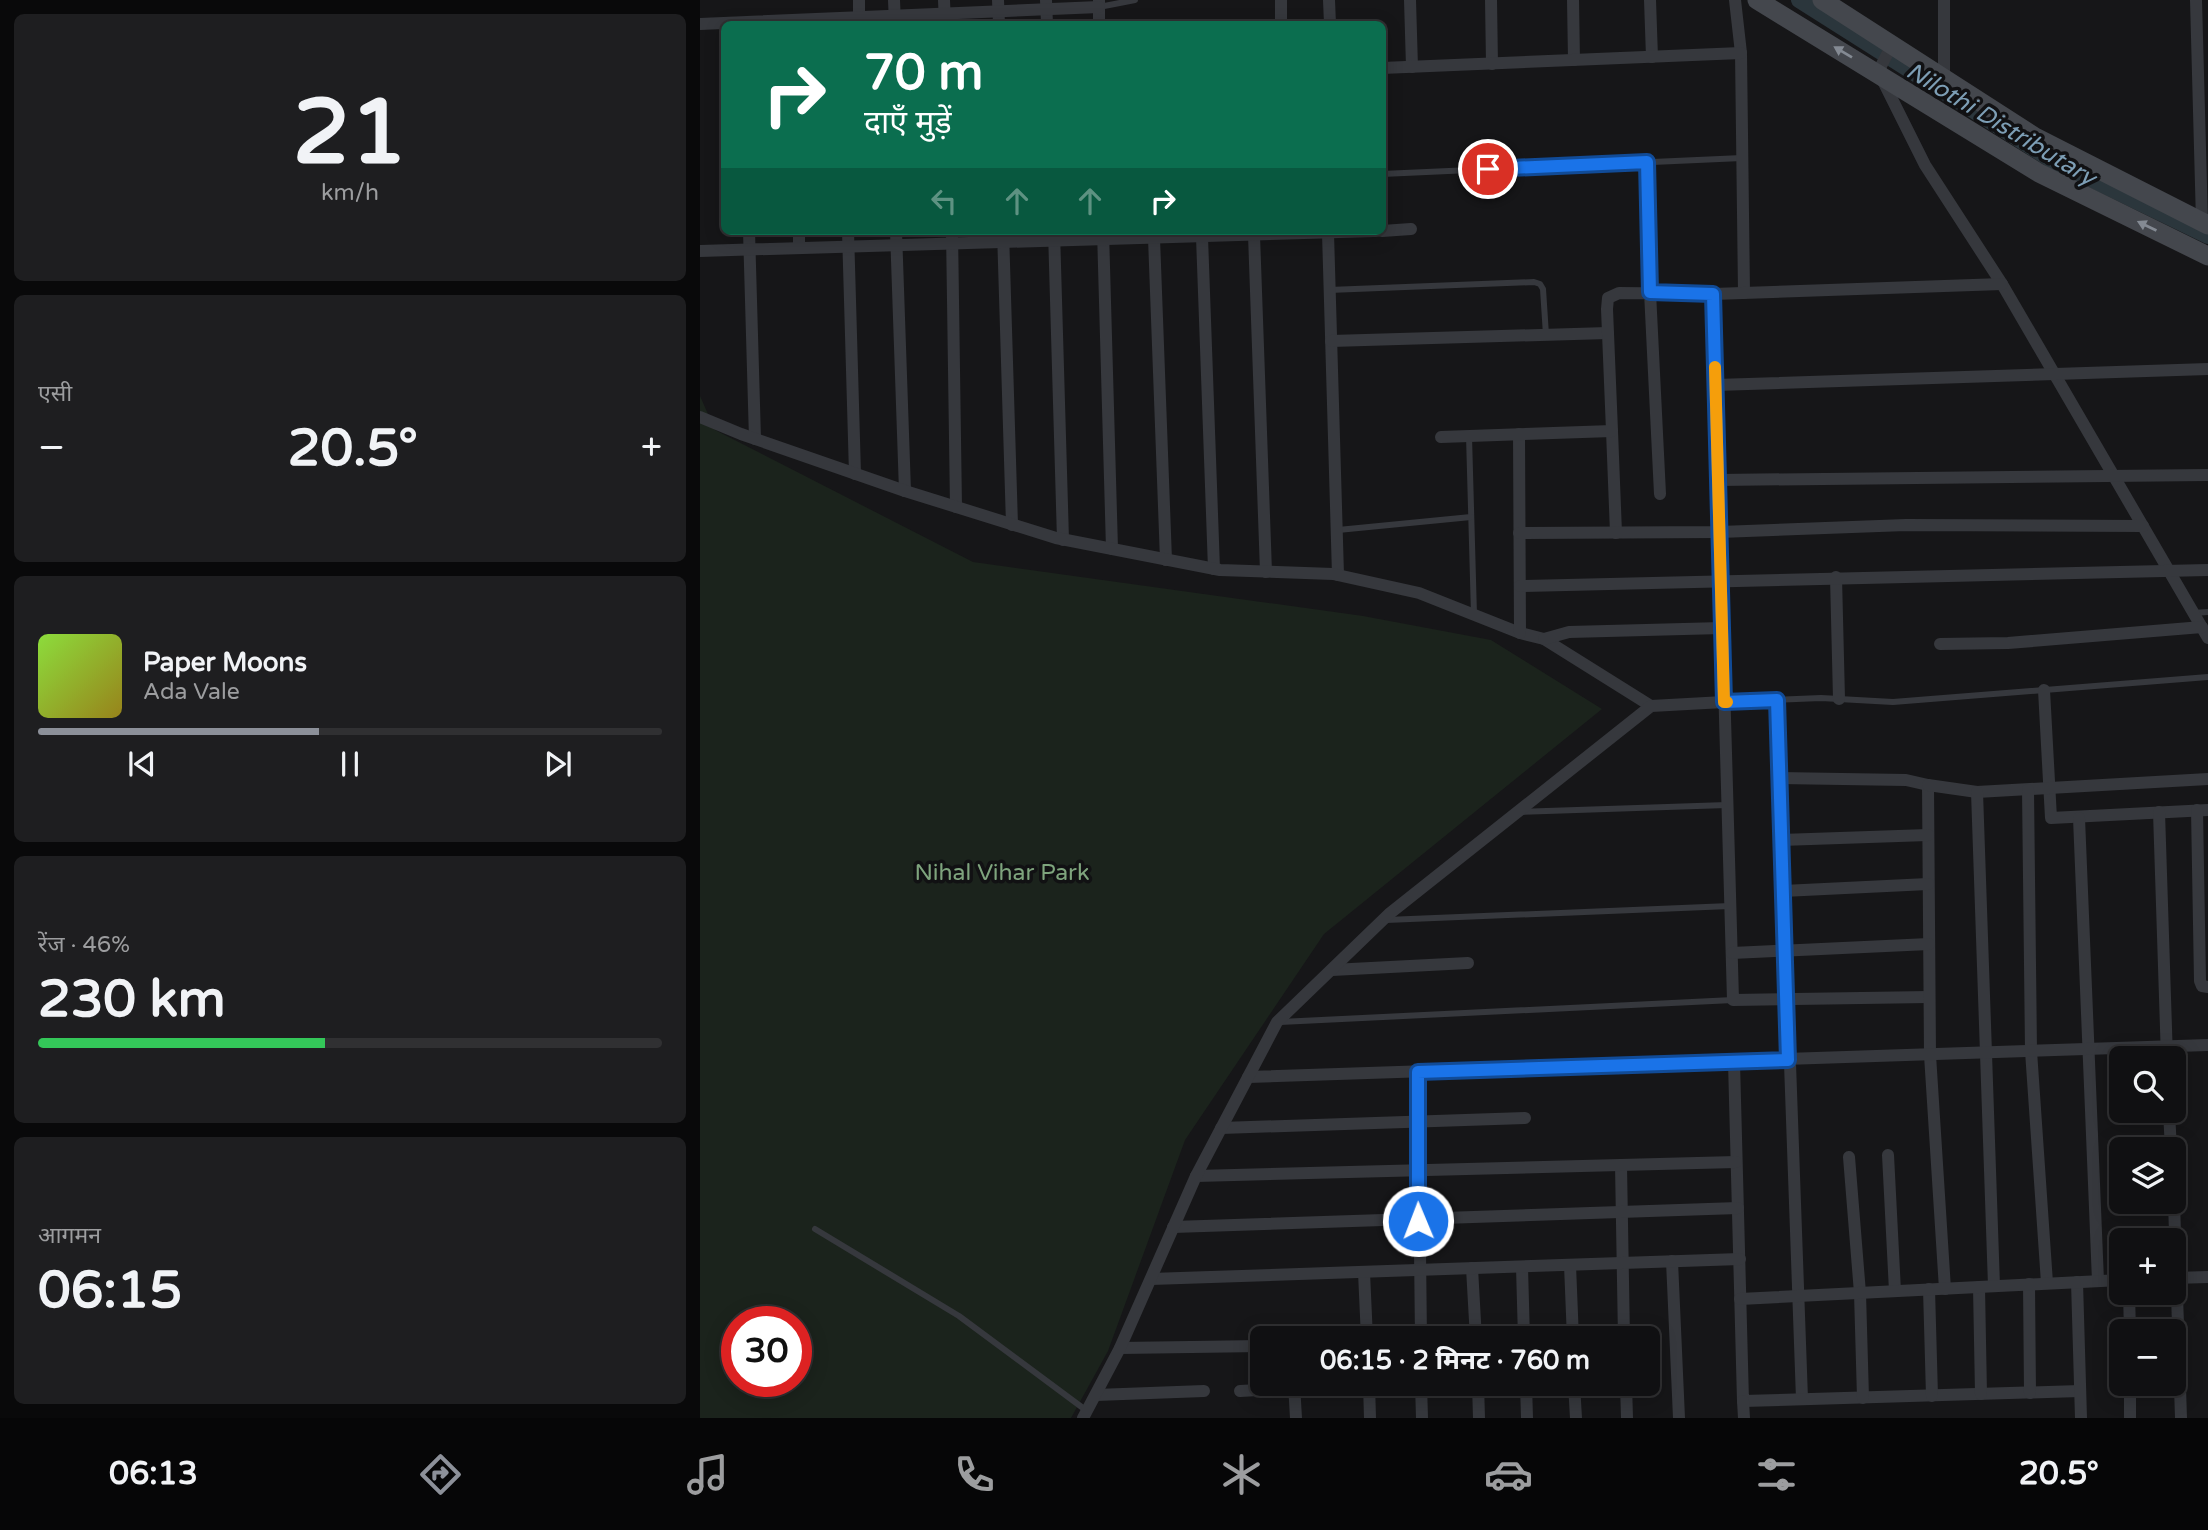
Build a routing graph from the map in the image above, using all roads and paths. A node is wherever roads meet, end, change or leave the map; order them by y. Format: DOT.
graph roads {
  1 [pos="859,0"];
  2 [pos="894,0"];
  3 [pos="944,0"];
  4 [pos="1135,0"];
  5 [pos="1281,0"];
  6 [pos="1329,0"];
  7 [pos="1409,0"];
  8 [pos="1491,0"];
  9 [pos="1573,0"];
  10 [pos="1650,0"];
  11 [pos="1735,0"];
  12 [pos="1757,0"];
  13 [pos="1822,0"];
  14 [pos="1944,0"];
  15 [pos="1099,4"];
  16 [pos="1046,5"];
  17 [pos="2201,6"];
  18 [pos="998,12"];
  19 [pos="859,17"];
  20 [pos="945,19"];
  21 [pos="895,20"];
  22 [pos="843,21"];
  23 [pos="1281,21"];
  24 [pos="1330,21"];
  25 [pos="700,23"];
  26 [pos="721,23"];
  27 [pos="1890,48"];
  28 [pos="1741,53"];
  29 [pos="1652,57"];
  30 [pos="1574,60"];
  31 [pos="1492,64"];
  32 [pos="1412,67"];
  33 [pos="1386,68"];
  34 [pos="1881,71"];
  35 [pos="1944,79"];
  36 [pos="2204,84"];
  37 [pos="1742,158"];
  38 [pos="1647,162"];
  39 [pos="2205,168"];
  40 [pos="1386,174"];
  41 [pos="2205,223"];
  42 [pos="1411,229"];
  43 [pos="1386,231"];
  44 [pos="749,235"];
  45 [pos="799,235"];
  46 [pos="848,235"];
  47 [pos="896,235"];
  48 [pos="1103,235"];
  49 [pos="1254,235"];
  50 [pos="1328,235"];
  51 [pos="1055,236"];
  52 [pos="953,237"];
  53 [pos="1003,237"];
  54 [pos="1202,237"];
  55 [pos="1154,238"];
  56 [pos="896,246"];
  57 [pos="849,247"];
  58 [pos="799,248"];
  59 [pos="750,250"];
  60 [pos="700,251"];
  61 [pos="2208,256"];
  62 [pos="2002,284"];
  63 [pos="1329,290"];
  64 [pos="1650,292"];
  65 [pos="1744,293"];
  66 [pos="1713,294"];
  67 [pos="1608,333"];
  68 [pos="1546,335"];
  69 [pos="1331,341"];
  70 [pos="2208,369"];
  71 [pos="2053,372"];
  72 [pos="1716,385"];
  73 [pos="700,417"];
  74 [pos="1612,431"];
  75 [pos="1519,434"];
  76 [pos="1469,436"];
  77 [pos="1441,438"];
  78 [pos="755,439"];
  79 [pos="855,474"];
  80 [pos="2208,475"];
  81 [pos="2114,477"];
  82 [pos="1718,480"];
  83 [pos="905,491"];
  84 [pos="1660,494"];
  85 [pos="956,507"];
  86 [pos="1471,517"];
  87 [pos="1012,525"];
  88 [pos="2143,526"];
  89 [pos="1336,530"];
  90 [pos="1720,532"];
  91 [pos="1520,533"];
  92 [pos="1616,533"];
  93 [pos="1063,540"];
  94 [pos="1112,549"];
  95 [pos="1166,559"];
  96 [pos="1214,569"];
  97 [pos="2208,570"];
  98 [pos="2169,571"];
  99 [pos="1266,572"];
  100 [pos="1338,575"];
  101 [pos="1836,577"];
  102 [pos="1721,579"];
  103 [pos="1520,586"];
  104 [pos="2208,612"];
  105 [pos="2193,613"];
  106 [pos="1474,615"];
  107 [pos="1722,628"];
  108 [pos="1520,633"];
  109 [pos="2205,633"];
  110 [pos="1544,639"];
  111 [pos="1940,644"];
  112 [pos="2208,677"];
  113 [pos="2044,690"];
  114 [pos="1839,699"];
  115 [pos="1777,700"];
  116 [pos="1724,702"];
  117 [pos="1651,706"];
  118 [pos="1779,778"];
  119 [pos="2208,779"];
  120 [pos="1928,785"];
  121 [pos="2049,789"];
  122 [pos="2028,790"];
  123 [pos="1977,792"];
  124 [pos="1727,805"];
  125 [pos="2203,810"];
  126 [pos="1517,812"];
  127 [pos="2159,813"];
  128 [pos="2079,818"];
  129 [pos="1927,835"];
  130 [pos="1781,840"];
  131 [pos="1928,884"];
  132 [pos="1783,891"];
  133 [pos="2204,891"];
  134 [pos="1730,906"];
  135 [pos="1383,920"];
  136 [pos="1929,944"];
  137 [pos="1785,951"];
  138 [pos="1732,953"];
  139 [pos="1468,964"];
  140 [pos="1332,970"];
  141 [pos="2208,987"];
  142 [pos="1930,997"];
  143 [pos="1786,998"];
  144 [pos="1733,1000"];
  145 [pos="1277,1023"];
  146 [pos="2208,1045"];
  147 [pos="2167,1046"];
  148 [pos="2089,1049"];
  149 [pos="2186,1049"];
  150 [pos="2109,1050"];
  151 [pos="2031,1051"];
  152 [pos="1984,1053"];
  153 [pos="1930,1055"];
  154 [pos="1788,1060"];
  155 [pos="1734,1062"];
  156 [pos="1418,1072"];
  157 [pos="1248,1077"];
  158 [pos="1525,1118"];
  159 [pos="1418,1120"];
  160 [pos="1221,1128"];
  161 [pos="1888,1155"];
  162 [pos="1849,1157"];
  163 [pos="1736,1162"];
  164 [pos="1621,1165"];
  165 [pos="1418,1170"];
  166 [pos="1196,1176"];
  167 [pos="1738,1209"];
  168 [pos="1620,1213"];
  169 [pos="1418,1221"];
  170 [pos="1173,1227"];
  171 [pos="816,1228"];
  172 [pos="1740,1259"];
  173 [pos="1672,1261"];
  174 [pos="1620,1263"];
  175 [pos="1570,1265"];
  176 [pos="1522,1267"];
  177 [pos="1472,1268"];
  178 [pos="1419,1270"];
  179 [pos="1364,1272"];
  180 [pos="2208,1277"];
  181 [pos="2186,1278"];
  182 [pos="1151,1279"];
  183 [pos="2098,1281"];
  184 [pos="2109,1281"];
  185 [pos="2077,1282"];
  186 [pos="2047,1283"];
  187 [pos="2029,1284"];
  188 [pos="1994,1286"];
  189 [pos="1979,1287"];
  190 [pos="1928,1289"];
  191 [pos="1945,1289"];
  192 [pos="1895,1291"];
  193 [pos="1860,1293"];
  194 [pos="1800,1296"];
  195 [pos="1740,1298"];
  196 [pos="2176,1305"];
  197 [pos="1366,1326"];
  198 [pos="1420,1326"];
  199 [pos="1475,1326"];
  200 [pos="1524,1326"];
  201 [pos="1572,1326"];
  202 [pos="1623,1326"];
  203 [pos="1250,1346"];
  204 [pos="1120,1348"];
  205 [pos="1250,1390"];
  206 [pos="1204,1391"];
  207 [pos="1240,1391"];
  208 [pos="2080,1391"];
  209 [pos="2030,1393"];
  210 [pos="1981,1394"];
  211 [pos="1096,1395"];
  212 [pos="1295,1396"];
  213 [pos="1369,1396"];
  214 [pos="1422,1396"];
  215 [pos="1478,1396"];
  216 [pos="1526,1396"];
  217 [pos="1575,1396"];
  218 [pos="1626,1396"];
  219 [pos="1932,1396"];
  220 [pos="2130,1396"];
  221 [pos="1863,1398"];
  222 [pos="1802,1399"];
  223 [pos="1743,1401"];
  224 [pos="1085,1415"];
  225 [pos="1296,1418"];
  226 [pos="1370,1418"];
  227 [pos="1422,1418"];
  228 [pos="1479,1418"];
  229 [pos="1527,1418"];
  230 [pos="1576,1418"];
  231 [pos="1627,1418"];
  232 [pos="1679,1418"];
  233 [pos="1744,1418"];
  234 [pos="2081,1418"];
  235 [pos="2130,1418"];
  236 [pos="2180,1418"];
  1 -- 19 [label="street"];
  2 -- 21 [label="street"];
  3 -- 20 [label="street"];
  4 -- 15 [label="lane"];
  5 -- 23 [label="street"];
  6 -- 24 [label="street"];
  7 -- 32 [label="street"];
  8 -- 31 [label="street"];
  9 -- 30 [label="street"];
  10 -- 29 [label="street"];
  11 -- 28 [label="street"];
  34 -- 12 [label="street, one-way"];
  13 -- 27 [label="street"];
  14 -- 35 [label="street"];
  15 -- 16 [label="street"];
  16 -- 18 [label="street"];
  17 -- 36 [label="street"];
  18 -- 20 [label="street"];
  19 -- 21 [label="street"];
  19 -- 22 [label="street"];
  20 -- 21 [label="street"];
  25 -- 26 [label="street"];
  27 -- 34 [label="street"];
  27 -- 35 [label="street"];
  28 -- 29 [label="street"];
  28 -- 37 [label="street"];
  29 -- 30 [label="street"];
  30 -- 31 [label="street"];
  31 -- 32 [label="street"];
  32 -- 33 [label="street"];
  61 -- 34 [label="street, one-way"];
  34 -- 62 [label="street"];
  35 -- 41 [label="street"];
  36 -- 39 [label="street"];
  37 -- 38 [label="lane"];
  37 -- 65 [label="street"];
  38 -- 40 [label="lane"];
  38 -- 64 [label="lane"];
  39 -- 41 [label="street"];
  42 -- 43 [label="street"];
  44 -- 59 [label="street"];
  45 -- 58 [label="street"];
  46 -- 57 [label="street"];
  47 -- 56 [label="street"];
  48 -- 51 [label="street"];
  48 -- 55 [label="street"];
  48 -- 94 [label="street"];
  49 -- 54 [label="street"];
  49 -- 99 [label="street"];
  50 -- 63 [label="street"];
  51 -- 53 [label="street"];
  51 -- 93 [label="street"];
  52 -- 53 [label="street"];
  52 -- 56 [label="street"];
  52 -- 85 [label="street"];
  53 -- 87 [label="street"];
  54 -- 55 [label="street"];
  54 -- 96 [label="street"];
  55 -- 95 [label="street"];
  56 -- 57 [label="street"];
  56 -- 83 [label="street"];
  57 -- 58 [label="street"];
  57 -- 79 [label="street"];
  58 -- 59 [label="street"];
  59 -- 60 [label="street"];
  59 -- 78 [label="street"];
  62 -- 65 [label="street"];
  62 -- 71 [label="street"];
  63 -- 68 [label="lane"];
  63 -- 69 [label="street"];
  64 -- 66 [label="street"];
  64 -- 67 [label="street"];
  64 -- 84 [label="street"];
  65 -- 66 [label="street"];
  66 -- 72 [label="street"];
  67 -- 68 [label="street"];
  67 -- 74 [label="street"];
  68 -- 69 [label="street"];
  69 -- 89 [label="street"];
  70 -- 71 [label="street"];
  71 -- 72 [label="street"];
  71 -- 81 [label="street"];
  72 -- 82 [label="street"];
  73 -- 78 [label="street"];
  74 -- 75 [label="street"];
  74 -- 92 [label="street"];
  75 -- 76 [label="street"];
  75 -- 91 [label="street"];
  76 -- 77 [label="street"];
  76 -- 86 [label="lane"];
  78 -- 79 [label="street"];
  79 -- 83 [label="street"];
  80 -- 81 [label="street"];
  81 -- 82 [label="street"];
  81 -- 88 [label="street"];
  82 -- 90 [label="street"];
  83 -- 85 [label="street"];
  85 -- 87 [label="street"];
  86 -- 89 [label="lane"];
  86 -- 106 [label="lane"];
  87 -- 93 [label="street"];
  88 -- 90 [label="street"];
  88 -- 98 [label="street"];
  89 -- 100 [label="street"];
  90 -- 92 [label="street"];
  90 -- 102 [label="street"];
  91 -- 92 [label="street"];
  91 -- 103 [label="street"];
  93 -- 94 [label="street"];
  94 -- 95 [label="street"];
  95 -- 96 [label="street"];
  96 -- 99 [label="street"];
  97 -- 98 [label="street"];
  98 -- 101 [label="street"];
  98 -- 105 [label="street"];
  99 -- 100 [label="street"];
  100 -- 106 [label="street"];
  101 -- 102 [label="street"];
  101 -- 114 [label="street"];
  102 -- 103 [label="street"];
  102 -- 107 [label="street"];
  103 -- 108 [label="street"];
  104 -- 105 [label="lane"];
  105 -- 109 [label="street"];
  106 -- 108 [label="street"];
  107 -- 110 [label="street"];
  107 -- 116 [label="street"];
  108 -- 110 [label="street"];
  109 -- 111 [label="street"];
  110 -- 117 [label="street"];
  112 -- 113 [label="lane"];
  113 -- 114 [label="lane"];
  113 -- 121 [label="street"];
  114 -- 115 [label="lane"];
  115 -- 116 [label="lane"];
  115 -- 118 [label="street"];
  116 -- 117 [label="street"];
  116 -- 124 [label="street"];
  117 -- 126 [label="street"];
  118 -- 120 [label="street"];
  118 -- 130 [label="street"];
  119 -- 121 [label="street"];
  120 -- 123 [label="street"];
  120 -- 129 [label="street"];
  121 -- 122 [label="street"];
  121 -- 128 [label="street"];
  122 -- 123 [label="street"];
  122 -- 151 [label="street"];
  123 -- 152 [label="street"];
  124 -- 126 [label="lane"];
  124 -- 134 [label="street"];
  125 -- 127 [label="street"];
  125 -- 133 [label="street"];
  126 -- 135 [label="street"];
  127 -- 128 [label="street"];
  127 -- 147 [label="street"];
  128 -- 148 [label="street"];
  129 -- 130 [label="street"];
  129 -- 131 [label="street"];
  130 -- 132 [label="street"];
  131 -- 132 [label="street"];
  131 -- 136 [label="street"];
  132 -- 137 [label="street"];
  133 -- 141 [label="street"];
  134 -- 135 [label="lane"];
  134 -- 138 [label="street"];
  135 -- 140 [label="street"];
  136 -- 137 [label="street"];
  136 -- 142 [label="street"];
  137 -- 138 [label="street"];
  137 -- 143 [label="street"];
  138 -- 144 [label="street"];
  139 -- 140 [label="street"];
  140 -- 145 [label="street"];
  142 -- 143 [label="street"];
  142 -- 153 [label="street"];
  143 -- 144 [label="street"];
  143 -- 154 [label="street"];
  144 -- 145 [label="lane"];
  145 -- 157 [label="street"];
  146 -- 149 [label="street"];
  148 -- 150 [label="street"];
  148 -- 151 [label="street"];
  148 -- 183 [label="street"];
  151 -- 152 [label="street"];
  151 -- 186 [label="street"];
  152 -- 153 [label="street"];
  152 -- 188 [label="street"];
  153 -- 154 [label="street"];
  153 -- 191 [label="street"];
  154 -- 155 [label="street"];
  154 -- 194 [label="street"];
  155 -- 156 [label="street"];
  155 -- 163 [label="street"];
  156 -- 157 [label="street"];
  156 -- 159 [label="street"];
  157 -- 160 [label="street"];
  158 -- 159 [label="street"];
  159 -- 160 [label="street"];
  159 -- 165 [label="street"];
  160 -- 166 [label="street"];
  161 -- 192 [label="street"];
  162 -- 193 [label="street"];
  163 -- 164 [label="street"];
  163 -- 167 [label="street"];
  164 -- 165 [label="street"];
  164 -- 168 [label="street"];
  165 -- 166 [label="street"];
  165 -- 169 [label="street"];
  166 -- 170 [label="street"];
  167 -- 168 [label="street"];
  167 -- 172 [label="street"];
  168 -- 169 [label="street"];
  168 -- 174 [label="street"];
  169 -- 170 [label="street"];
  169 -- 178 [label="street"];
  170 -- 182 [label="street"];
  171 -- 224 [label="lane"];
  172 -- 173 [label="street"];
  172 -- 195 [label="street"];
  173 -- 174 [label="street"];
  173 -- 232 [label="street"];
  174 -- 175 [label="street"];
  174 -- 202 [label="street"];
  175 -- 176 [label="street"];
  175 -- 201 [label="street"];
  176 -- 177 [label="street"];
  176 -- 200 [label="street"];
  177 -- 178 [label="street"];
  177 -- 199 [label="street"];
  178 -- 179 [label="street"];
  178 -- 198 [label="street"];
  179 -- 182 [label="street"];
  179 -- 197 [label="street"];
  180 -- 181 [label="street"];
  182 -- 204 [label="street"];
  183 -- 184 [label="street"];
  183 -- 185 [label="street"];
  185 -- 186 [label="street"];
  185 -- 208 [label="street"];
  186 -- 187 [label="street"];
  187 -- 188 [label="street"];
  187 -- 209 [label="street"];
  188 -- 189 [label="street"];
  189 -- 191 [label="street"];
  189 -- 210 [label="street"];
  190 -- 191 [label="street"];
  190 -- 192 [label="street"];
  190 -- 219 [label="street"];
  192 -- 193 [label="street"];
  193 -- 194 [label="street"];
  193 -- 221 [label="street"];
  194 -- 195 [label="street"];
  194 -- 222 [label="street"];
  195 -- 223 [label="street"];
  196 -- 236 [label="street"];
  203 -- 204 [label="street"];
  204 -- 211 [label="street"];
  205 -- 207 [label="street"];
  206 -- 211 [label="street"];
  208 -- 209 [label="street"];
  208 -- 234 [label="street"];
  209 -- 210 [label="street"];
  210 -- 219 [label="street"];
  211 -- 224 [label="street"];
  212 -- 225 [label="street"];
  213 -- 226 [label="street"];
  214 -- 227 [label="street"];
  215 -- 228 [label="street"];
  216 -- 229 [label="street"];
  217 -- 230 [label="street"];
  218 -- 231 [label="street"];
  219 -- 221 [label="street"];
  220 -- 235 [label="street"];
  221 -- 222 [label="street"];
  222 -- 223 [label="street"];
  223 -- 233 [label="street"];
}
